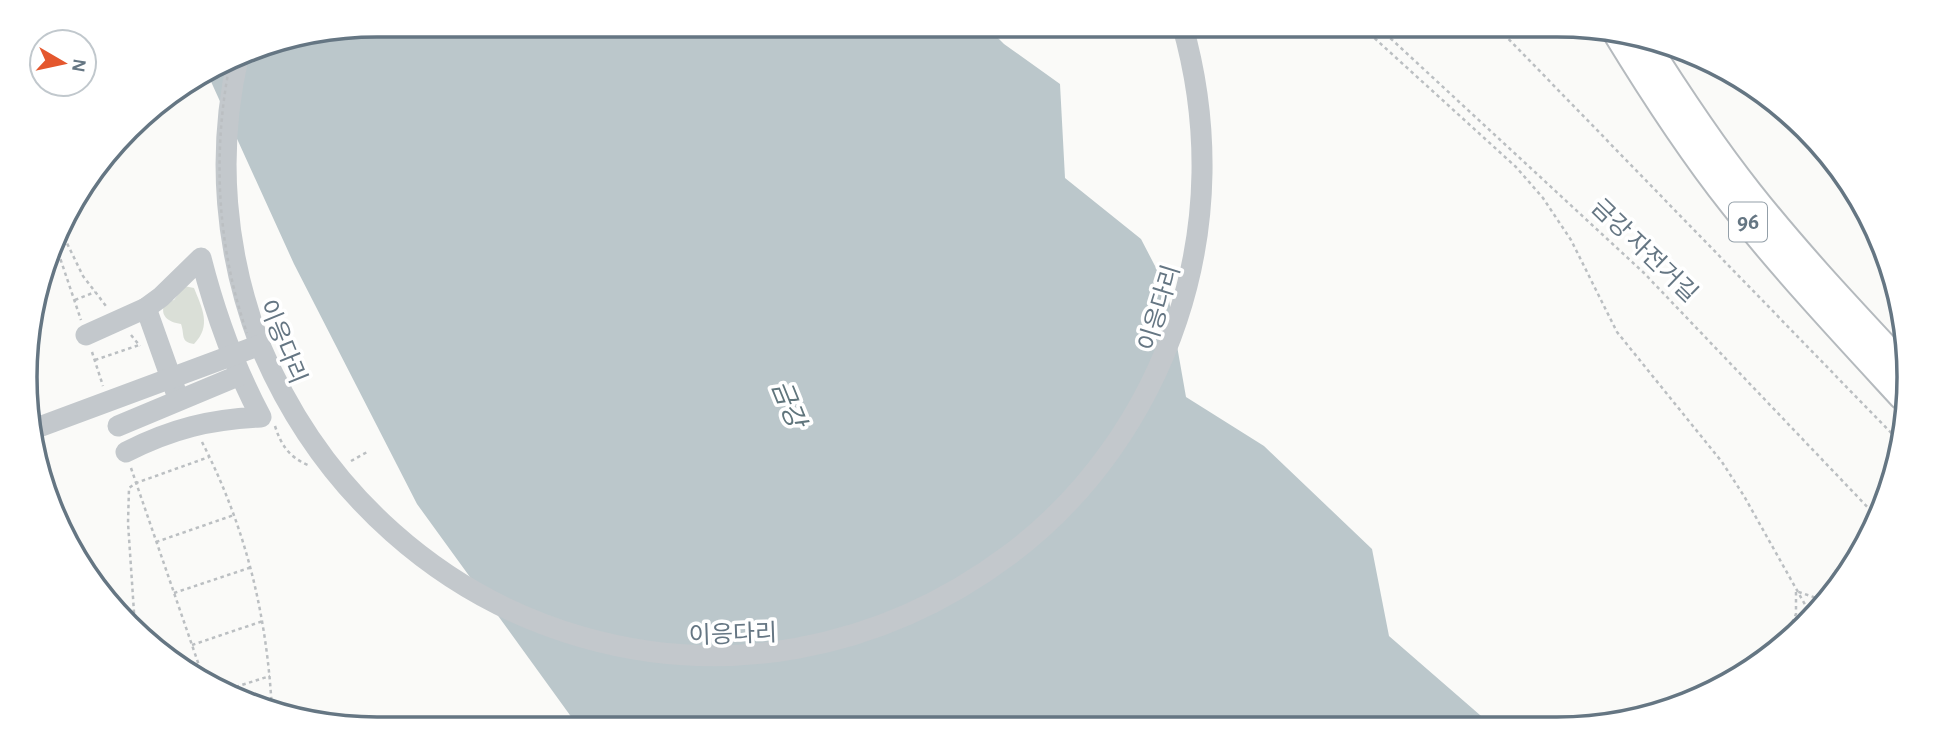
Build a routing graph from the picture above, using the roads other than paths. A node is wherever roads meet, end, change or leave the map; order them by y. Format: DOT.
graph roads {
  1 [pos="1185,37"];
  2 [pos="1623,43"];
  3 [pos="1648,49"];
  4 [pos="237,68"];
  5 [pos="146,308"];
  6 [pos="86,335"];
  7 [pos="254,341"];
  8 [pos="1897,360"];
  9 [pos="240,375"];
  10 [pos="1897,391"];
  11 [pos="180,402"];
  12 [pos="144,416"];
  13 [pos="41,426"];
  14 [pos="118,426"];
  15 [pos="153,438"];
  16 [pos="126,452"];
  1 -- 7 [label="street, 이응다리, bridge"];
  2 -- 10 [label="main road, 96"];
  3 -- 8 [label="main road, 96"];
  4 -- 7 [label="street, 이응다리"];
  5 -- 6 [label="street"];
  5 -- 9 [label="street"];
  5 -- 11 [label="street"];
  7 -- 13 [label="street, bridge"];
  9 -- 11 [label="street"];
  9 -- 15 [label="street"];
  11 -- 12 [label="street"];
  12 -- 14 [label="street"];
  12 -- 15 [label="street"];
  15 -- 16 [label="street"];
}
